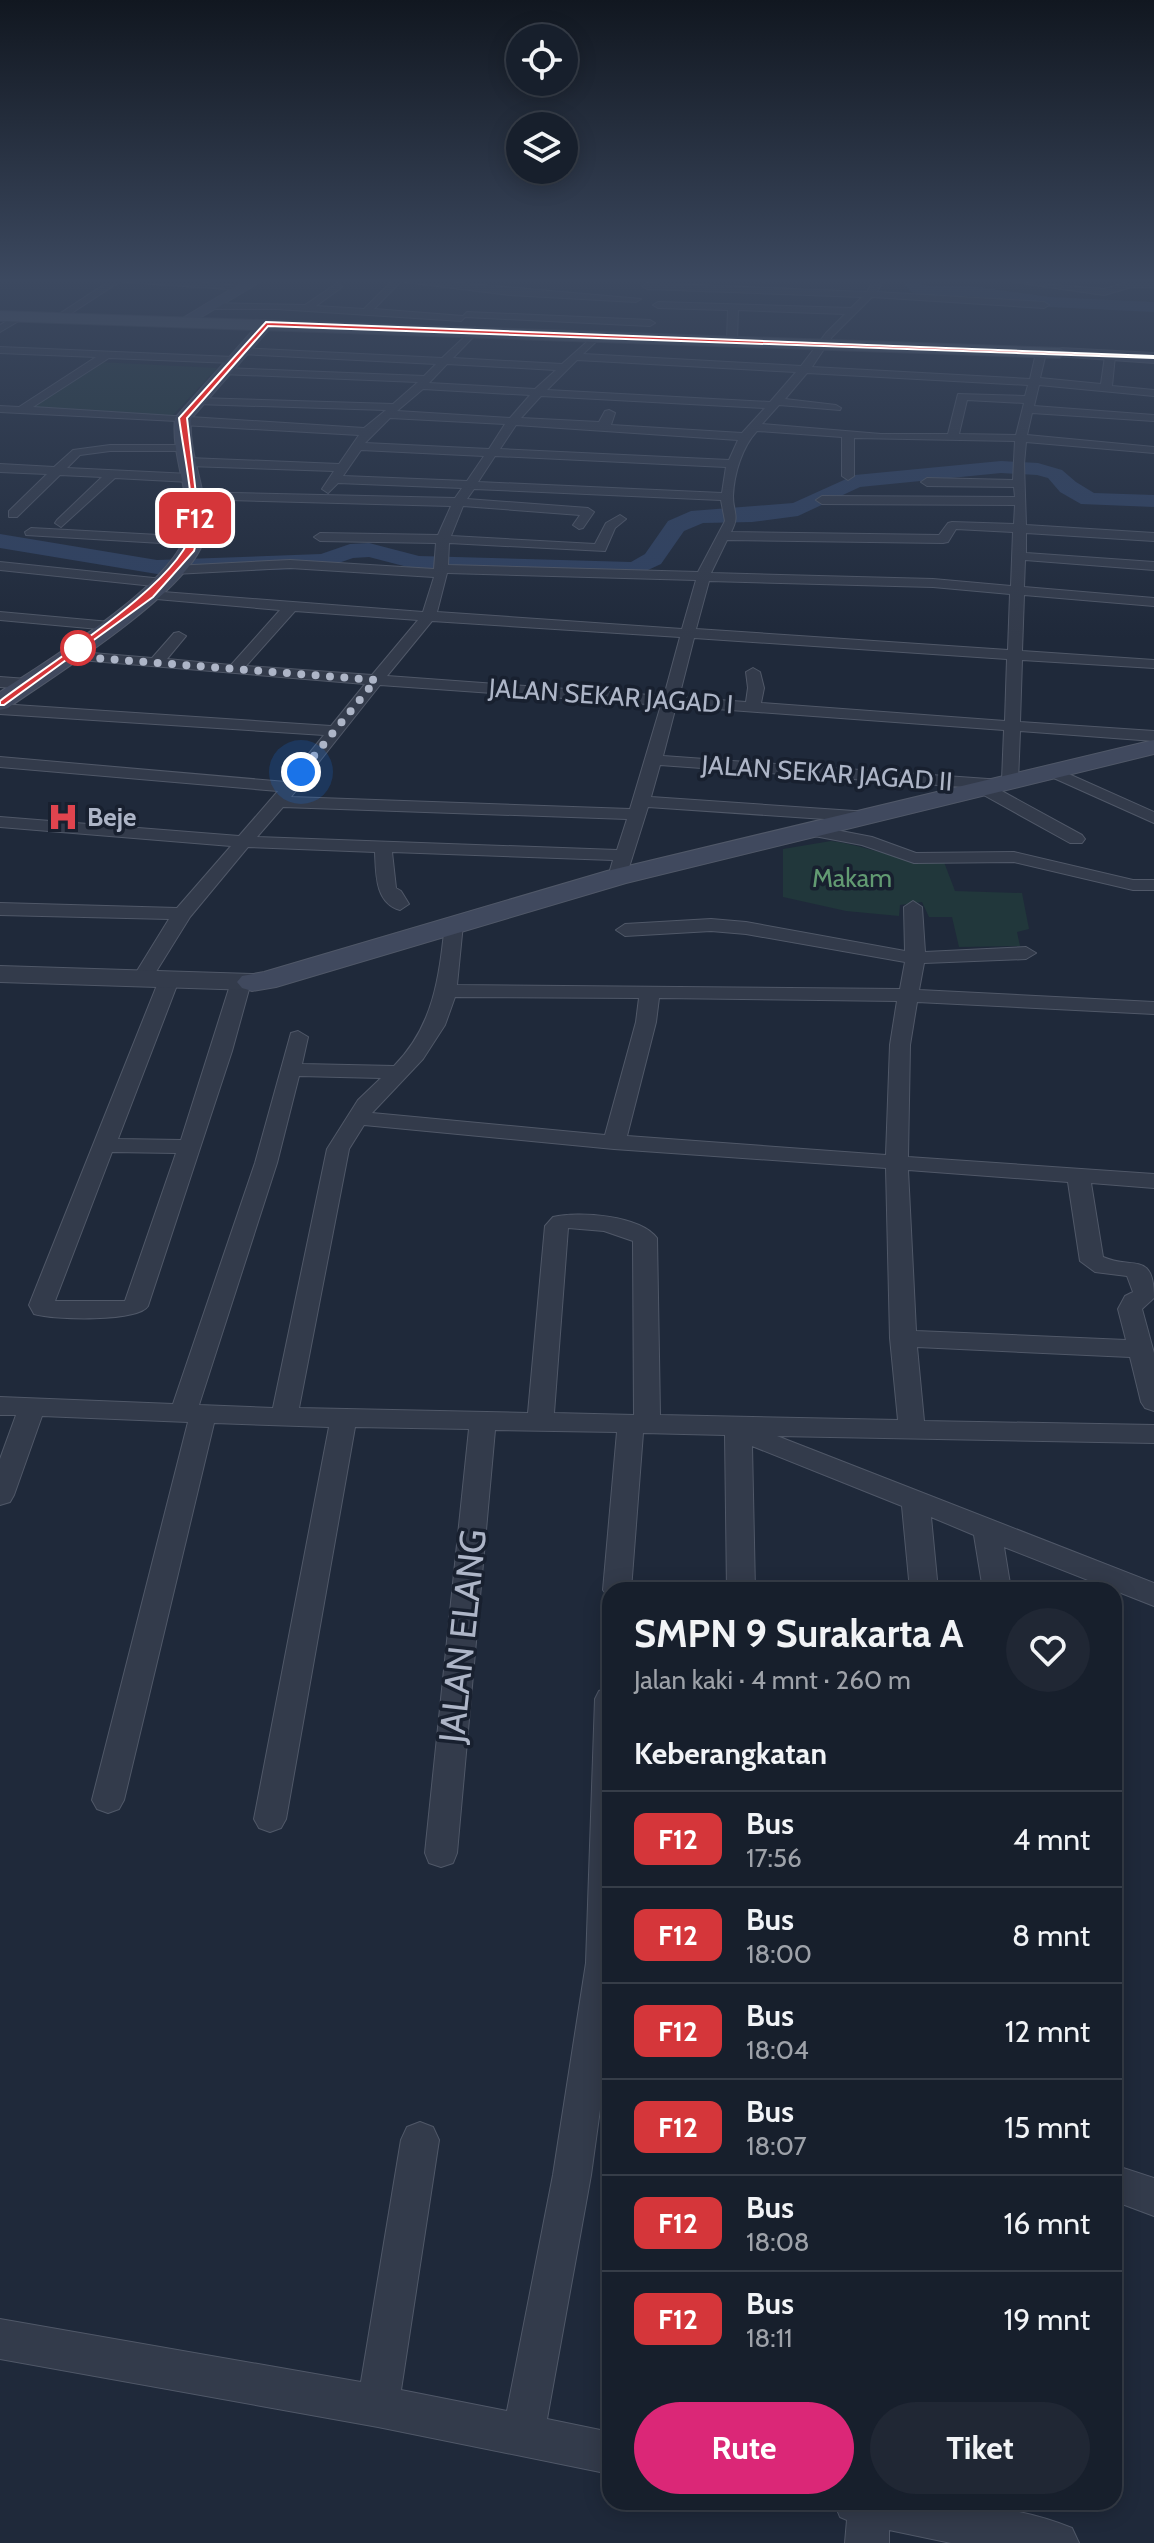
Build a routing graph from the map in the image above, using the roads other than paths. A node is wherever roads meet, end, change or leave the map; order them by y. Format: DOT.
graph roads {
  1 [pos="35,401"];
  2 [pos="196,401"];
  3 [pos="400,401"];
  4 [pos="531,401"];
  5 [pos="615,401"];
  6 [pos="626,401"];
  7 [pos="670,401"];
  8 [pos="776,401"];
  9 [pos="961,401"];
  10 [pos="1001,401"];
  11 [pos="1030,401"];
  12 [pos="774,403"];
  13 [pos="1029,404"];
  14 [pos="836,408"];
  15 [pos="20,410"];
  16 [pos="389,410"];
  17 [pos="4,414"];
  18 [pos="663,415"];
  19 [pos="1148,418"];
  20 [pos="182,420"];
  21 [pos="513,421"];
  22 [pos="603,426"];
  23 [pos="754,427"];
  24 [pos="367,432"];
  25 [pos="848,435"];
  26 [pos="745,437"];
  27 [pos="953,438"];
  28 [pos="1021,438"];
  29 [pos="356,446"];
  30 [pos="1129,446"];
  31 [pos="492,453"];
  32 [pos="1149,453"];
  33 [pos="733,464"];
  34 [pos="0,468"];
  35 [pos="189,471"];
  36 [pos="58,472"];
  37 [pos="338,473"];
  38 [pos="1019,473"];
  39 [pos="111,475"];
  40 [pos="848,476"];
  41 [pos="927,482"];
  42 [pos="470,486"];
  43 [pos="322,497"];
  44 [pos="822,500"];
  45 [pos="1021,501"];
  46 [pos="459,502"];
  47 [pos="729,509"];
  48 [pos="13,514"];
  49 [pos="620,519"];
  50 [pos="61,523"];
  51 [pos="579,525"];
  52 [pos="1019,526"];
  53 [pos="31,532"];
  54 [pos="721,536"];
  55 [pos="320,537"];
  56 [pos="1154,537"];
  57 [pos="443,539"];
  58 [pos="1018,556"];
  59 [pos="0,566"];
  60 [pos="441,566"];
  61 [pos="1154,566"];
  62 [pos="174,569"];
  63 [pos="704,577"];
  64 [pos="1018,591"];
  65 [pos="1154,602"];
  66 [pos="291,607"];
  67 [pos="429,615"];
  68 [pos="0,616"];
  69 [pos="110,626"];
  70 [pos="688,632"];
  71 [pos="179,636"];
  72 [pos="1018,654"];
  73 [pos="68,655"];
  74 [pos="156,663"];
  75 [pos="1154,664"];
  76 [pos="235,670"];
  77 [pos="753,672"];
  78 [pos="376,680"];
  79 [pos="0,682"];
  80 [pos="27,684"];
  81 [pos="670,701"];
  82 [pos="0,703"];
  83 [pos="753,707"];
  84 [pos="0,709"];
  85 [pos="1013,724"];
  86 [pos="335,731"];
  87 [pos="1154,736"];
  88 [pos="1154,747"];
  89 [pos="654,760"];
  90 [pos="0,762"];
  91 [pos="1016,779"];
  92 [pos="284,794"];
  93 [pos="637,808"];
  94 [pos="871,818"];
  95 [pos="1154,818"];
  96 [pos="0,822"];
  97 [pos="815,831"];
  98 [pos="1076,839"];
  99 [pos="245,842"];
  100 [pos="383,847"];
  101 [pos="620,864"];
  102 [pos="1154,885"];
  103 [pos="400,904"];
  104 [pos="913,907"];
  105 [pos="0,909"];
  106 [pos="182,914"];
  107 [pos="454,924"];
  108 [pos="625,930"];
  109 [pos="1026,953"];
  110 [pos="913,958"];
  111 [pos="0,974"];
  112 [pos="162,981"];
  113 [pos="246,982"];
  114 [pos="447,991"];
  115 [pos="650,992"];
  116 [pos="906,995"];
  117 [pos="1154,1008"];
  118 [pos="298,1037"];
  119 [pos="290,1070"];
  120 [pos="399,1072"];
  121 [pos="357,1118"];
  122 [pos="614,1142"];
  123 [pos="105,1145"];
  124 [pos="189,1147"];
  125 [pos="898,1160"];
  126 [pos="1078,1176"];
  127 [pos="1154,1181"];
  128 [pos="903,1338"];
  129 [pos="1140,1349"];
  130 [pos="1154,1402"];
  131 [pos="0,1406"];
  132 [pos="33,1406"];
  133 [pos="194,1412"];
  134 [pos="284,1417"];
  135 [pos="344,1418"];
  136 [pos="483,1420"];
  137 [pos="540,1420"];
  138 [pos="639,1424"];
  139 [pos="734,1428"];
  140 [pos="912,1428"];
  141 [pos="1154,1434"];
  142 [pos="0,1495"];
  143 [pos="915,1501"];
  144 [pos="987,1529"];
  145 [pos="618,1582"];
  146 [pos="741,1582"];
  147 [pos="923,1582"];
  148 [pos="996,1582"];
  149 [pos="1121,1582"];
  150 [pos="1122,1582"];
  151 [pos="1154,1595"];
  152 [pos="108,1800"];
  153 [pos="270,1819"];
  154 [pos="441,1853"];
  155 [pos="602,1995"];
  156 [pos="420,2140"];
  157 [pos="1122,2186"];
  158 [pos="1154,2197"];
  159 [pos="0,2339"];
  160 [pos="378,2406"];
  161 [pos="523,2436"];
  162 [pos="602,2451"];
  163 [pos="865,2513"];
  164 [pos="1057,2543"];
  1 -- 15 [label="street"];
  2 -- 16 [label="street"];
  2 -- 20 [label="main road"];
  3 -- 16 [label="street"];
  4 -- 21 [label="street"];
  5 -- 22 [label="street"];
  6 -- 18 [label="street"];
  7 -- 18 [label="street"];
  8 -- 12 [label="street"];
  9 -- 27 [label="street"];
  10 -- 13 [label="street"];
  11 -- 13 [label="street"];
  12 -- 14 [label="street"];
  12 -- 18 [label="street"];
  12 -- 23 [label="street"];
  13 -- 19 [label="street"];
  13 -- 28 [label="street"];
  15 -- 17 [label="street"];
  15 -- 20 [label="street"];
  16 -- 21 [label="street"];
  16 -- 24 [label="street"];
  18 -- 22 [label="street"];
  18 -- 26 [label="street"];
  19 -- 30 [label="street"];
  20 -- 24 [label="street"];
  20 -- 35 [label="main road"];
  21 -- 22 [label="street"];
  21 -- 31 [label="street"];
  23 -- 25 [label="street"];
  23 -- 26 [label="street"];
  24 -- 29 [label="street"];
  25 -- 27 [label="street"];
  25 -- 40 [label="street"];
  26 -- 33 [label="street"];
  27 -- 28 [label="street"];
  28 -- 30 [label="street"];
  28 -- 38 [label="street"];
  29 -- 31 [label="street"];
  29 -- 37 [label="street"];
  30 -- 32 [label="street"];
  31 -- 33 [label="street"];
  31 -- 42 [label="street"];
  33 -- 47 [label="street"];
  34 -- 36 [label="street"];
  35 -- 36 [label="street"];
  35 -- 37 [label="street"];
  35 -- 39 [label="street"];
  35 -- 43 [label="street"];
  35 -- 62 [label="main road"];
  36 -- 39 [label="street"];
  36 -- 48 [label="street"];
  37 -- 42 [label="street"];
  37 -- 43 [label="street"];
  38 -- 41 [label="street"];
  38 -- 45 [label="street"];
  39 -- 50 [label="street"];
  42 -- 46 [label="street"];
  42 -- 47 [label="street"];
  43 -- 46 [label="street"];
  44 -- 45 [label="street"];
  45 -- 52 [label="street"];
  46 -- 51 [label="street"];
  46 -- 57 [label="street"];
  47 -- 54 [label="street"];
  49 -- 57 [label="street"];
  52 -- 54 [label="street"];
  52 -- 56 [label="street"];
  52 -- 58 [label="street"];
  53 -- 62 [label="street"];
  54 -- 63 [label="street"];
  55 -- 57 [label="street"];
  57 -- 60 [label="street"];
  58 -- 61 [label="street"];
  58 -- 64 [label="street"];
  59 -- 62 [label="street"];
  60 -- 62 [label="street"];
  60 -- 63 [label="street"];
  60 -- 67 [label="street"];
  62 -- 66 [label="street"];
  62 -- 69 [label="main road"];
  63 -- 64 [label="street"];
  63 -- 70 [label="street"];
  64 -- 65 [label="street"];
  64 -- 72 [label="street"];
  66 -- 67 [label="street"];
  66 -- 76 [label="street"];
  67 -- 70 [label="street"];
  67 -- 78 [label="street"];
  68 -- 69 [label="street"];
  69 -- 73 [label="main road"];
  70 -- 72 [label="street"];
  70 -- 81 [label="street"];
  71 -- 74 [label="street"];
  72 -- 75 [label="street"];
  72 -- 85 [label="street"];
  73 -- 74 [label="street, JALAN SEKAR JAGAD I"];
  73 -- 80 [label="main road"];
  74 -- 76 [label="street, JALAN SEKAR JAGAD I"];
  76 -- 78 [label="street, JALAN SEKAR JAGAD I"];
  77 -- 83 [label="street"];
  78 -- 81 [label="street, JALAN SEKAR JAGAD I"];
  78 -- 86 [label="street"];
  79 -- 80 [label="street"];
  80 -- 82 [label="main road"];
  81 -- 83 [label="street, JALAN SEKAR JAGAD I"];
  81 -- 89 [label="street"];
  83 -- 85 [label="street, JALAN SEKAR JAGAD I"];
  84 -- 86 [label="street"];
  85 -- 87 [label="street, JALAN SEKAR JAGAD I"];
  85 -- 91 [label="street"];
  86 -- 92 [label="street"];
  88 -- 91 [label="main road"];
  89 -- 91 [label="street, JALAN SEKAR JAGAD II"];
  89 -- 93 [label="street"];
  90 -- 92 [label="street"];
  91 -- 94 [label="main road"];
  91 -- 95 [label="street"];
  91 -- 98 [label="street"];
  92 -- 93 [label="street"];
  92 -- 99 [label="street"];
  93 -- 94 [label="street"];
  93 -- 101 [label="street"];
  94 -- 97 [label="main road"];
  96 -- 99 [label="street"];
  97 -- 101 [label="main road"];
  97 -- 102 [label="street"];
  99 -- 100 [label="street"];
  99 -- 106 [label="street"];
  100 -- 101 [label="street"];
  100 -- 103 [label="street"];
  101 -- 107 [label="main road"];
  104 -- 110 [label="street"];
  105 -- 106 [label="street"];
  106 -- 112 [label="street"];
  107 -- 113 [label="main road"];
  107 -- 114 [label="street"];
  108 -- 110 [label="street"];
  109 -- 110 [label="street"];
  110 -- 116 [label="street"];
  111 -- 112 [label="street"];
  112 -- 113 [label="street"];
  112 -- 123 [label="street"];
  113 -- 124 [label="street"];
  114 -- 115 [label="street"];
  114 -- 120 [label="street"];
  115 -- 116 [label="street"];
  115 -- 122 [label="street"];
  116 -- 117 [label="street"];
  116 -- 125 [label="street"];
  118 -- 119 [label="street"];
  119 -- 120 [label="street"];
  119 -- 133 [label="street"];
  120 -- 121 [label="street"];
  121 -- 122 [label="street"];
  121 -- 134 [label="street"];
  122 -- 125 [label="street"];
  123 -- 124 [label="street"];
  123 -- 124 [label="street"];
  125 -- 126 [label="street"];
  125 -- 128 [label="street"];
  126 -- 127 [label="street"];
  126 -- 129 [label="street"];
  128 -- 129 [label="street"];
  128 -- 140 [label="street"];
  129 -- 130 [label="street"];
  131 -- 132 [label="street"];
  132 -- 133 [label="street"];
  132 -- 142 [label="street"];
  133 -- 134 [label="street"];
  133 -- 152 [label="street"];
  134 -- 135 [label="street"];
  135 -- 136 [label="street"];
  135 -- 153 [label="street"];
  136 -- 137 [label="street"];
  136 -- 154 [label="street, JALAN ELANG"];
  137 -- 138 [label="street"];
  137 -- 138 [label="street"];
  138 -- 139 [label="street"];
  138 -- 145 [label="street"];
  139 -- 140 [label="street"];
  139 -- 143 [label="street"];
  139 -- 146 [label="street"];
  140 -- 141 [label="street"];
  143 -- 144 [label="street"];
  143 -- 147 [label="street"];
  144 -- 148 [label="street"];
  144 -- 149 [label="street"];
  150 -- 151 [label="street"];
  155 -- 161 [label="street"];
  156 -- 160 [label="street"];
  157 -- 158 [label="street"];
  159 -- 160 [label="street"];
  160 -- 161 [label="street"];
  161 -- 162 [label="street"];
  163 -- 164 [label="street"];
}
